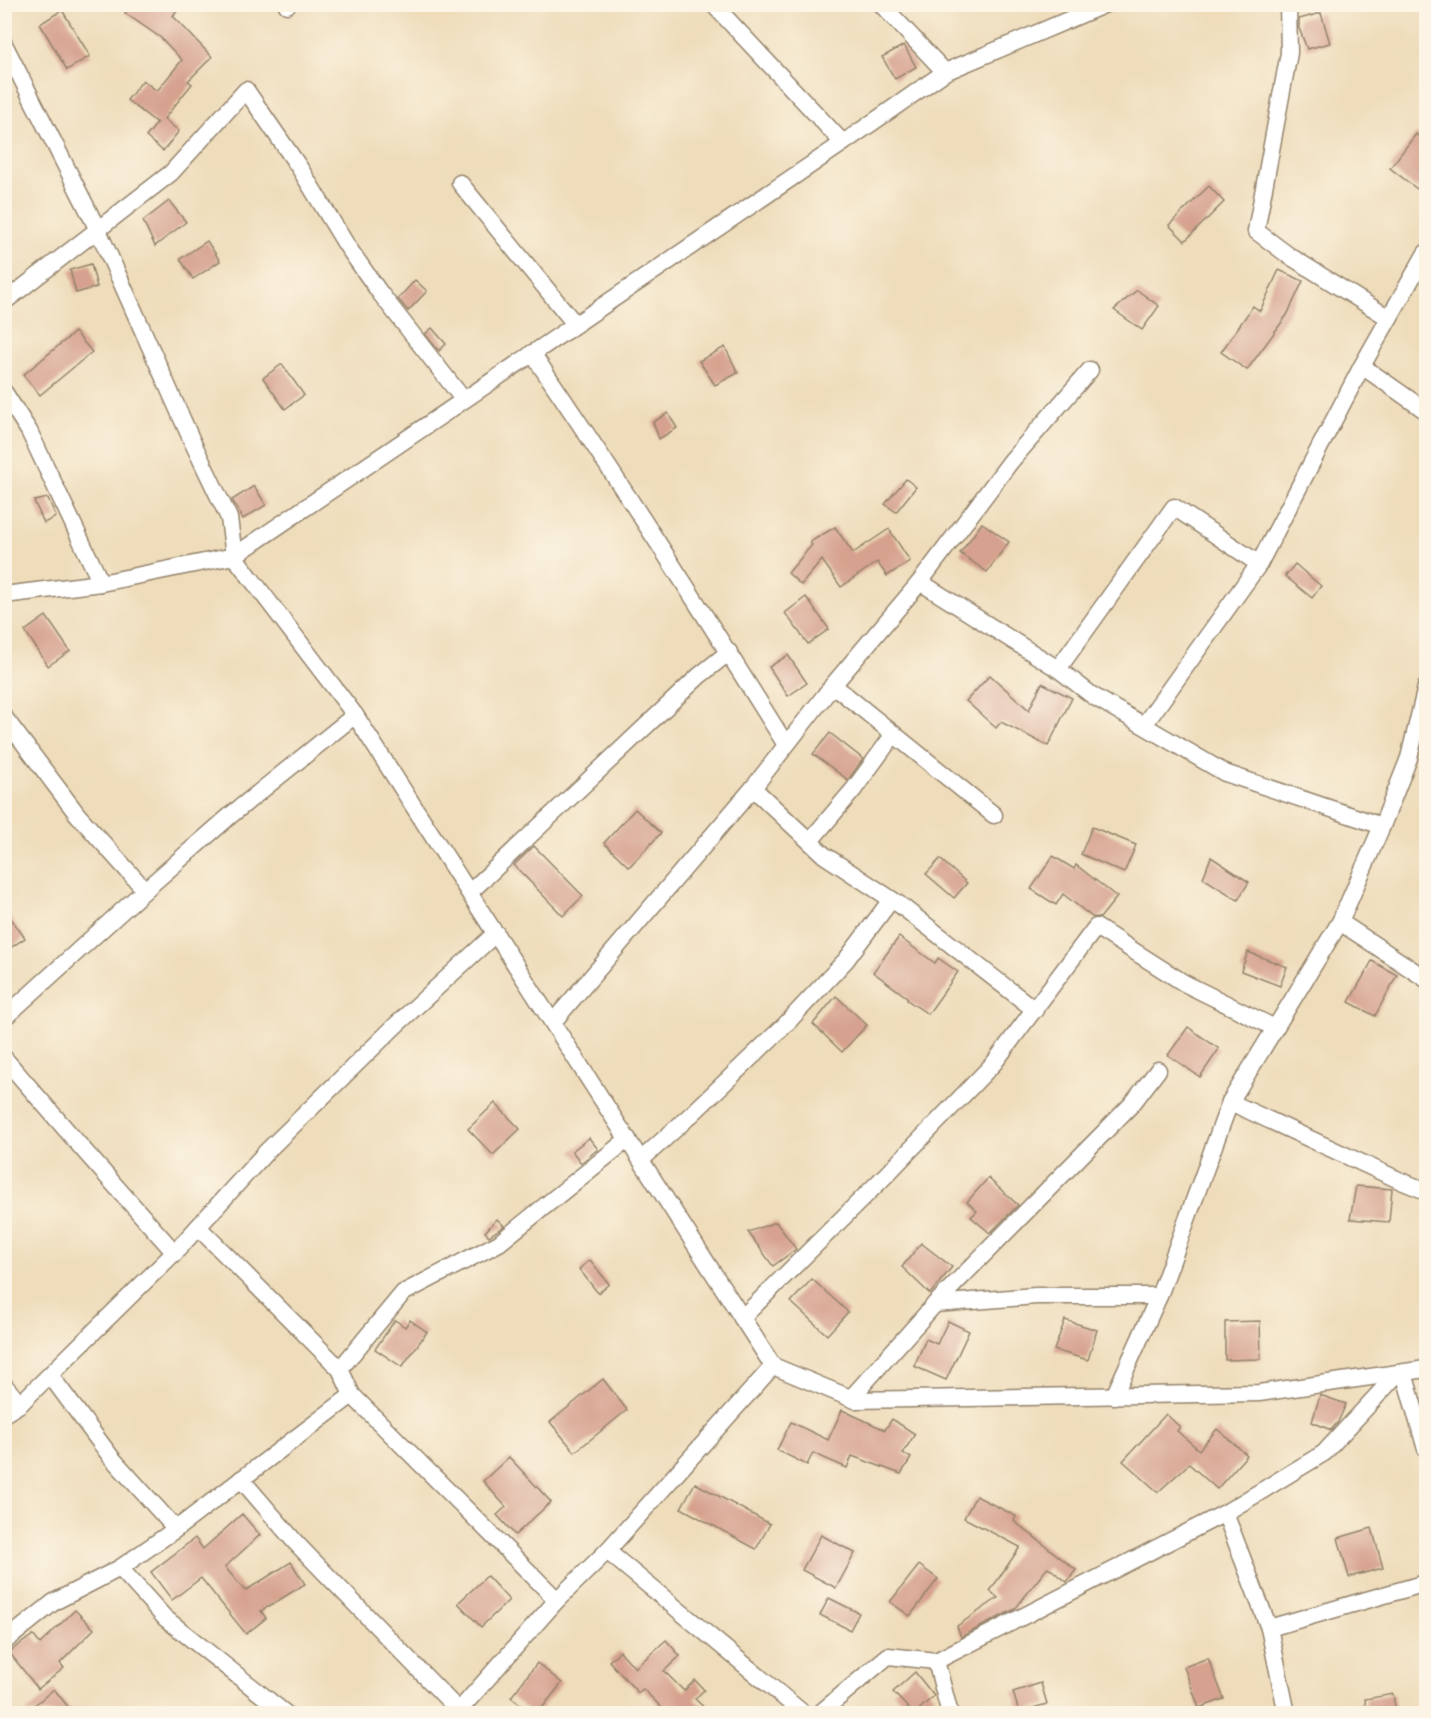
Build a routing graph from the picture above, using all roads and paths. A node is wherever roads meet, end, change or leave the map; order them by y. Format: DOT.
graph roads {
  1 [pos="713,4"];
  2 [pos="881,4"];
  3 [pos="1106,4"];
  4 [pos="1288,4"];
  5 [pos="4,44"];
  6 [pos="945,72"];
  7 [pos="843,143"];
  8 [pos="460,183"];
  9 [pos="98,230"];
  10 [pos="1426,253"];
  11 [pos="4,302"];
  12 [pos="1389,318"];
  13 [pos="575,324"];
  14 [pos="532,353"];
  15 [pos="1362,366"];
  16 [pos="1090,369"];
  17 [pos="4,392"];
  18 [pos="463,399"];
  19 [pos="1426,411"];
  20 [pos="234,555"];
  21 [pos="1259,564"];
  22 [pos="920,582"];
  23 [pos="100,583"];
  24 [pos="4,595"];
  25 [pos="729,652"];
  26 [pos="1058,669"];
  27 [pos="833,685"];
  28 [pos="1426,687"];
  29 [pos="355,715"];
  30 [pos="4,717"];
  31 [pos="1144,725"];
  32 [pos="894,734"];
  33 [pos="786,745"];
  34 [pos="753,788"];
  35 [pos="994,815"];
  36 [pos="1383,826"];
  37 [pos="810,841"];
  38 [pos="145,890"];
  39 [pos="470,892"];
  40 [pos="891,900"];
  41 [pos="1340,922"];
  42 [pos="496,933"];
  43 [pos="1426,979"];
  44 [pos="1035,1010"];
  45 [pos="4,1018"];
  46 [pos="553,1022"];
  47 [pos="1275,1028"];
  48 [pos="4,1058"];
  49 [pos="1158,1070"];
  50 [pos="1230,1102"];
  51 [pos="628,1139"];
  52 [pos="641,1160"];
  53 [pos="1426,1191"];
  54 [pos="198,1227"];
  55 [pos="175,1253"];
  56 [pos="1159,1296"];
  57 [pos="935,1304"];
  58 [pos="742,1318"];
  59 [pos="772,1366"];
  60 [pos="340,1369"];
  61 [pos="1426,1369"];
  62 [pos="1401,1374"];
  63 [pos="50,1375"];
  64 [pos="4,1385"];
  65 [pos="352,1395"];
  66 [pos="1114,1396"];
  67 [pos="851,1398"];
  68 [pos="20,1404"];
  69 [pos="4,1414"];
  70 [pos="1426,1449"];
  71 [pos="241,1479"];
  72 [pos="1225,1513"];
  73 [pos="176,1529"];
  74 [pos="606,1551"];
  75 [pos="120,1568"];
  76 [pos="1426,1583"];
  77 [pos="557,1600"];
  78 [pos="1269,1628"];
  79 [pos="4,1642"];
  80 [pos="936,1661"];
  81 [pos="458,1712"];
  82 [pos="286,1713"];
  83 [pos="804,1713"];
  84 [pos="819,1713"];
  85 [pos="950,1713"];
  86 [pos="1287,1713"];
  1 -- 7 [label="street"];
  2 -- 6 [label="street"];
  3 -- 6 [label="street"];
  4 -- 12 [label="street"];
  5 -- 9 [label="street"];
  6 -- 7 [label="street"];
  7 -- 13 [label="street"];
  8 -- 13 [label="street"];
  9 -- 11 [label="street"];
  9 -- 18 [label="street"];
  9 -- 20 [label="street"];
  10 -- 12 [label="street"];
  12 -- 15 [label="street"];
  13 -- 14 [label="street"];
  14 -- 18 [label="street"];
  14 -- 25 [label="street"];
  15 -- 19 [label="street"];
  15 -- 21 [label="street"];
  16 -- 22 [label="street"];
  17 -- 23 [label="street"];
  18 -- 20 [label="street"];
  20 -- 23 [label="street"];
  20 -- 29 [label="street"];
  21 -- 26 [label="street"];
  21 -- 31 [label="street"];
  22 -- 26 [label="street"];
  22 -- 27 [label="street"];
  23 -- 24 [label="street"];
  25 -- 33 [label="street"];
  25 -- 39 [label="street"];
  26 -- 31 [label="street"];
  27 -- 32 [label="street"];
  27 -- 33 [label="street"];
  28 -- 36 [label="street"];
  29 -- 38 [label="street"];
  29 -- 39 [label="street"];
  30 -- 38 [label="street"];
  31 -- 36 [label="street"];
  32 -- 35 [label="street"];
  32 -- 37 [label="street"];
  33 -- 34 [label="street"];
  34 -- 37 [label="street"];
  34 -- 46 [label="street"];
  36 -- 41 [label="street"];
  37 -- 40 [label="street"];
  38 -- 45 [label="street"];
  39 -- 42 [label="street"];
  40 -- 44 [label="street"];
  40 -- 52 [label="street"];
  41 -- 43 [label="street"];
  41 -- 47 [label="street"];
  42 -- 46 [label="street"];
  42 -- 54 [label="street"];
  44 -- 47 [label="street"];
  44 -- 58 [label="street"];
  46 -- 51 [label="street"];
  47 -- 50 [label="street"];
  48 -- 55 [label="street"];
  49 -- 57 [label="street"];
  50 -- 53 [label="street"];
  50 -- 56 [label="street"];
  51 -- 52 [label="street"];
  51 -- 60 [label="street"];
  52 -- 58 [label="street"];
  54 -- 55 [label="street"];
  54 -- 60 [label="street"];
  55 -- 63 [label="street"];
  56 -- 57 [label="street"];
  56 -- 66 [label="street"];
  57 -- 67 [label="street"];
  58 -- 59 [label="street"];
  59 -- 67 [label="street"];
  59 -- 74 [label="street"];
  60 -- 65 [label="street"];
  61 -- 62 [label="street"];
  62 -- 66 [label="street"];
  62 -- 70 [label="street"];
  62 -- 72 [label="street"];
  63 -- 68 [label="street"];
  63 -- 73 [label="street"];
  64 -- 68 [label="street"];
  65 -- 71 [label="street"];
  65 -- 77 [label="street"];
  66 -- 67 [label="street"];
  68 -- 69 [label="street"];
  71 -- 73 [label="street"];
  71 -- 81 [label="street"];
  72 -- 78 [label="street"];
  72 -- 80 [label="street"];
  73 -- 75 [label="street"];
  74 -- 77 [label="street"];
  74 -- 83 [label="street"];
  75 -- 79 [label="street"];
  75 -- 82 [label="street"];
  76 -- 78 [label="street"];
  77 -- 81 [label="street"];
  78 -- 86 [label="street"];
  80 -- 84 [label="street"];
  80 -- 85 [label="street"];
}
